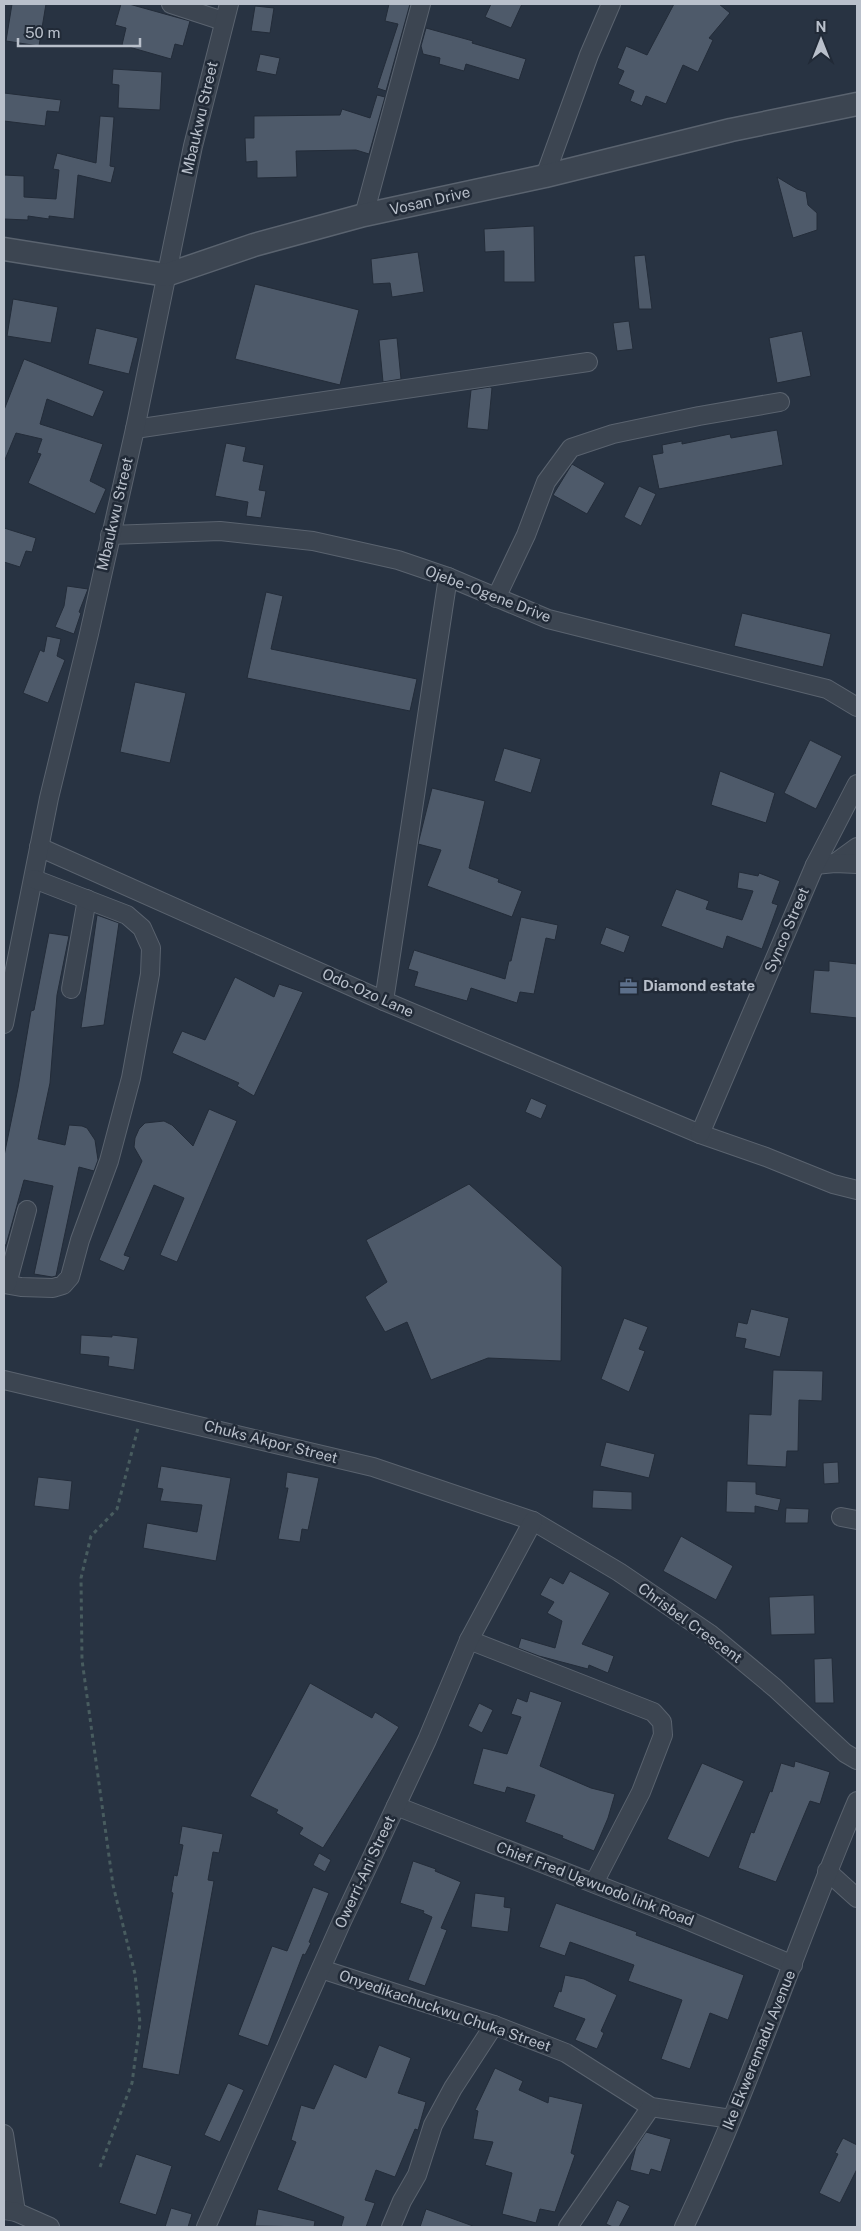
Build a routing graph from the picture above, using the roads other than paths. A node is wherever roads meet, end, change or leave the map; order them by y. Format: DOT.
graph roads {
  1 [pos="171,4"];
  2 [pos="229,4"];
  3 [pos="421,4"];
  4 [pos="611,4"];
  5 [pos="223,21"];
  6 [pos="857,104"];
  7 [pos="545,176"];
  8 [pos="364,215"];
  9 [pos="4,249"];
  10 [pos="166,275"];
  11 [pos="588,362"];
  12 [pos="780,402"];
  13 [pos="134,429"];
  14 [pos="110,535"];
  15 [pos="448,577"];
  16 [pos="496,598"];
  17 [pos="857,707"];
  18 [pos="857,784"];
  19 [pos="39,847"];
  20 [pos="857,847"];
  21 [pos="835,863"];
  22 [pos="857,864"];
  23 [pos="814,865"];
  24 [pos="34,879"];
  25 [pos="86,899"];
  26 [pos="71,989"];
  27 [pos="384,1001"];
  28 [pos="4,1024"];
  29 [pos="700,1134"];
  30 [pos="857,1190"];
  31 [pos="27,1210"];
  32 [pos="5,1284"];
  33 [pos="4,1380"];
  34 [pos="533,1521"];
  35 [pos="469,1640"];
  36 [pos="857,1760"];
  37 [pos="857,1801"];
  38 [pos="396,1806"];
  39 [pos="828,1871"];
  40 [pos="594,1883"];
  41 [pos="857,1898"];
  42 [pos="794,1965"];
  43 [pos="321,1969"];
  44 [pos="494,2025"];
  45 [pos="651,2107"];
  46 [pos="731,2119"];
  47 [pos="4,2134"];
  48 [pos="10,2211"];
  49 [pos="50,2227"];
  50 [pos="206,2227"];
  51 [pos="391,2227"];
  52 [pos="568,2227"];
  53 [pos="684,2227"];
  1 -- 5 [label="street"];
  2 -- 5 [label="street, Mbaukwu Street"];
  3 -- 8 [label="street"];
  4 -- 7 [label="street"];
  5 -- 10 [label="street, Mbaukwu Street"];
  6 -- 7 [label="street, Vosan Drive"];
  7 -- 8 [label="street, Vosan Drive"];
  8 -- 10 [label="street, Vosan Drive"];
  9 -- 10 [label="street, Vosan Drive"];
  10 -- 13 [label="street, Mbaukwu Street"];
  11 -- 13 [label="street"];
  12 -- 16 [label="street"];
  13 -- 14 [label="street, Mbaukwu Street"];
  14 -- 15 [label="street, Ojebe -Ogene Drive"];
  14 -- 19 [label="street, Mbaukwu Street"];
  15 -- 16 [label="street, Ojebe -Ogene Drive"];
  15 -- 27 [label="street"];
  16 -- 17 [label="street, Ojebe -Ogene Drive"];
  18 -- 23 [label="street, Synco Street"];
  19 -- 24 [label="street, Mbaukwu Street"];
  19 -- 27 [label="street, Odo-Ozo Lane"];
  20 -- 21 [label="street"];
  21 -- 22 [label="street"];
  21 -- 23 [label="street"];
  23 -- 29 [label="street, Synco Street"];
  24 -- 25 [label="street"];
  24 -- 28 [label="street, Mbaukwu Street"];
  25 -- 26 [label="street"];
  25 -- 32 [label="street"];
  27 -- 29 [label="street, Odo-Ozo Lane"];
  29 -- 30 [label="street, Odo-Ozo Lane"];
  31 -- 32 [label="street"];
  33 -- 34 [label="street, Chuks Akpor Street"];
  34 -- 35 [label="street, Owerri-Ani Street"];
  34 -- 36 [label="street, Chrisbel Crescent"];
  35 -- 38 [label="street, Owerri-Ani Street"];
  35 -- 40 [label="street"];
  37 -- 39 [label="street, Ike Ekweremadu Avenue"];
  38 -- 40 [label="street, Chief Fred Ugwuodo link Road"];
  38 -- 43 [label="street, Owerri-Ani Street"];
  39 -- 41 [label="street"];
  39 -- 42 [label="street, Ike Ekweremadu Avenue"];
  40 -- 42 [label="street, Chief Fred Ugwuodo link Road"];
  42 -- 46 [label="street, Ike Ekweremadu Avenue"];
  43 -- 44 [label="street, Onyedikachuckwu Chuka Street"];
  43 -- 50 [label="street, Owerri-Ani Street"];
  44 -- 45 [label="street, Onyedikachuckwu Chuka Street"];
  44 -- 51 [label="street"];
  45 -- 46 [label="street, Onyedikachuckwu Chuka Street"];
  45 -- 52 [label="street"];
  46 -- 53 [label="street, Ike Ekweremadu Avenue"];
  47 -- 48 [label="street"];
  48 -- 49 [label="street"];
}
